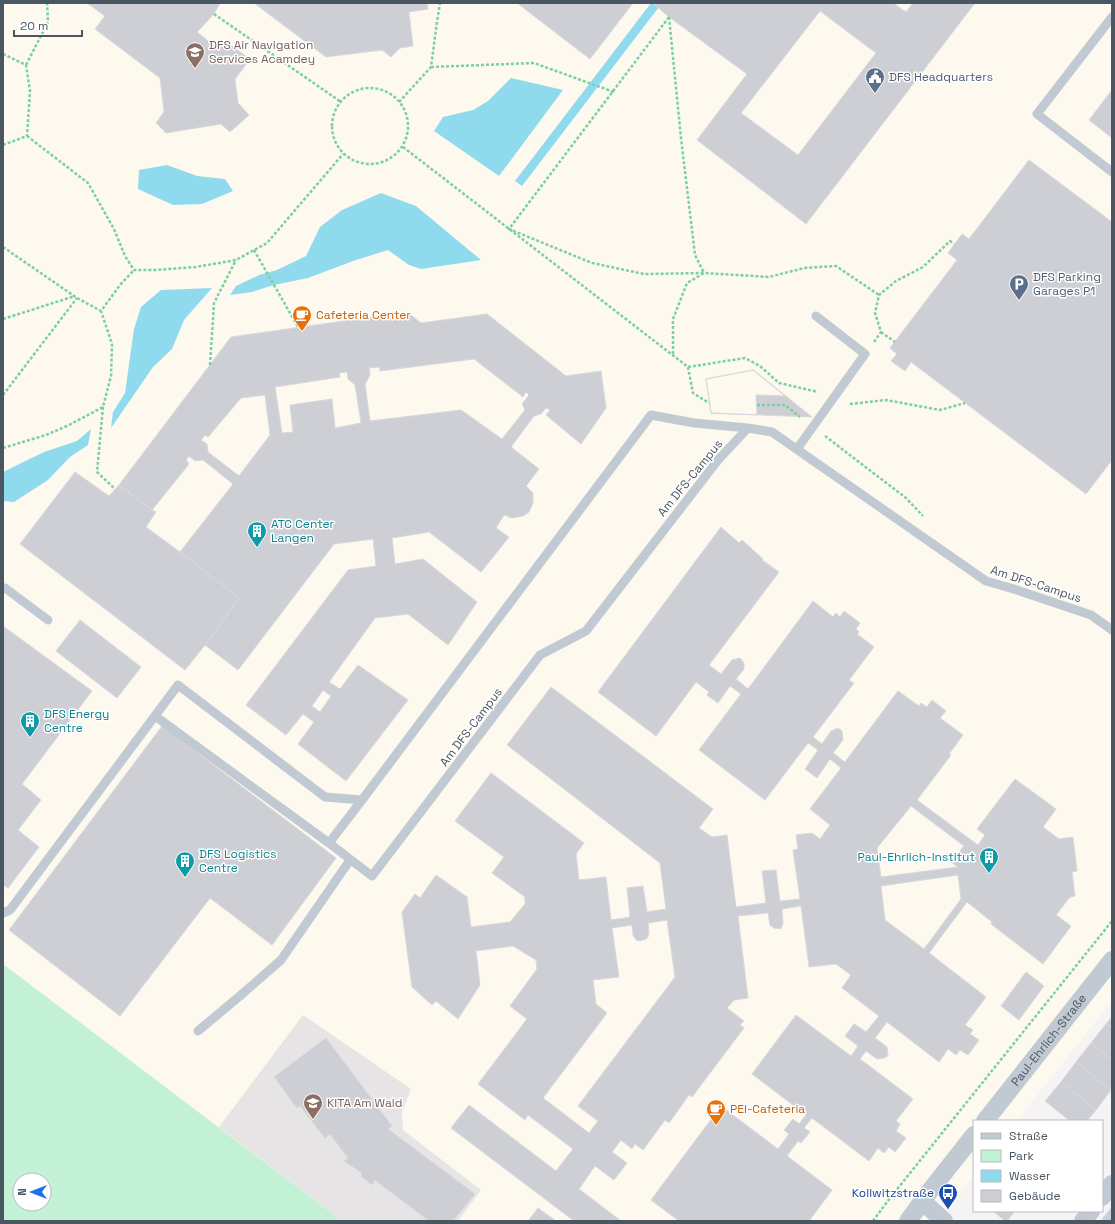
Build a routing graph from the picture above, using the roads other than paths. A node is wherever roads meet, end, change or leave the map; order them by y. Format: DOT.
graph roads {
  1 [pos="1112,17"];
  2 [pos="1112,172"];
  3 [pos="816,316"];
  4 [pos="748,428"];
  5 [pos="797,449"];
  6 [pos="3,588"];
  7 [pos="48,620"];
  8 [pos="1112,630"];
  9 [pos="155,716"];
  10 [pos="362,800"];
  11 [pos="329,843"];
  12 [pos="350,860"];
  13 [pos="3,912"];
  14 [pos="1112,960"];
  15 [pos="198,1030"];
  16 [pos="986,1120"];
  17 [pos="973,1136"];
  18 [pos="1112,1184"];
  19 [pos="1103,1196"];
  20 [pos="922,1201"];
  21 [pos="1090,1212"];
  22 [pos="908,1221"];
  23 [pos="944,1221"];
  24 [pos="1083,1221"];
  1 -- 2 [label="lane"];
  3 -- 5 [label="lane"];
  4 -- 5 [label="lane, Am DFS-Campus"];
  4 -- 10 [label="lane"];
  4 -- 12 [label="lane, Am DFS-Campus"];
  5 -- 8 [label="lane, Am DFS-Campus"];
  6 -- 7 [label="lane"];
  9 -- 10 [label="lane"];
  9 -- 11 [label="lane"];
  9 -- 13 [label="lane"];
  10 -- 11 [label="lane"];
  11 -- 12 [label="lane"];
  12 -- 15 [label="lane"];
  14 -- 16 [label="street, Paul-Ehrlich-Straße"];
  17 -- 20 [label="street"];
  18 -- 19 [label="street"];
  20 -- 22 [label="street"];
  20 -- 23 [label="street"];
  21 -- 24 [label="street"];
}
